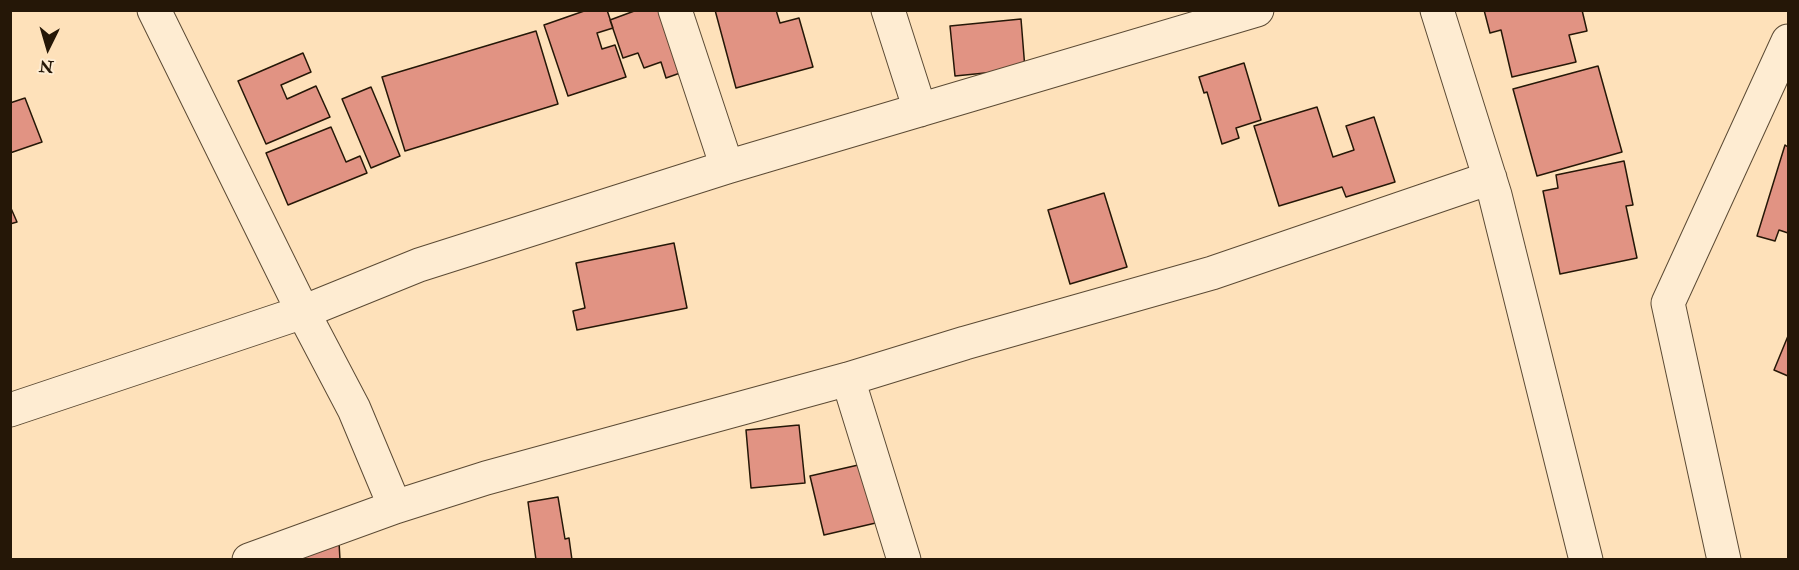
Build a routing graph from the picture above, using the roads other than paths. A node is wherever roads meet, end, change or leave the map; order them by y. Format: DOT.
graph roads {
  1 [pos="154,10"];
  2 [pos="675,10"];
  3 [pos="888,10"];
  4 [pos="1257,10"];
  5 [pos="1437,10"];
  6 [pos="1788,40"];
  7 [pos="920,110"];
  8 [pos="727,167"];
  9 [pos="1490,178"];
  10 [pos="303,312"];
  11 [pos="848,379"];
  12 [pos="10,410"];
  13 [pos="394,507"];
  14 [pos="249,560"];
  15 [pos="904,560"];
  16 [pos="1586,560"];
  17 [pos="1724,560"];
  1 -- 10 [label="street"];
  2 -- 8 [label="street"];
  3 -- 7 [label="street"];
  4 -- 7 [label="street"];
  5 -- 9 [label="street"];
  6 -- 17 [label="street"];
  7 -- 8 [label="street"];
  8 -- 10 [label="street"];
  9 -- 11 [label="street"];
  9 -- 16 [label="street"];
  10 -- 12 [label="street"];
  10 -- 13 [label="street"];
  11 -- 13 [label="street"];
  11 -- 15 [label="street"];
  13 -- 14 [label="street"];
}
